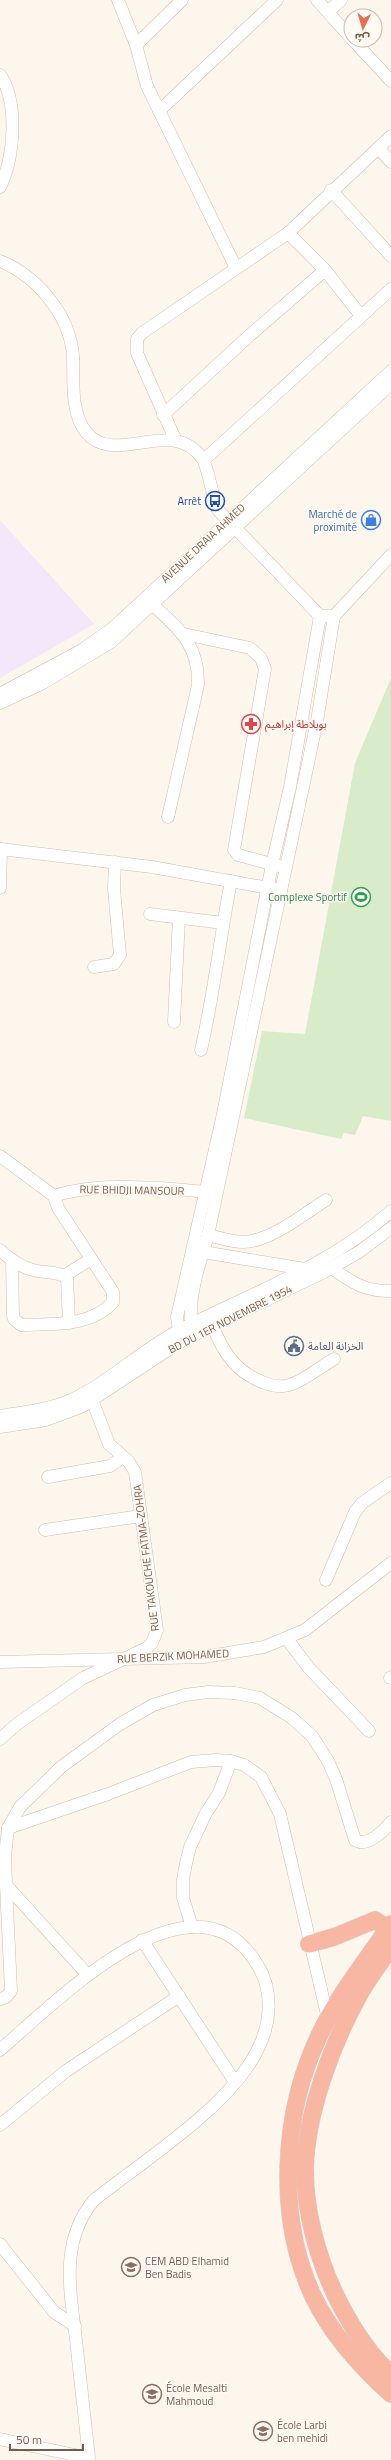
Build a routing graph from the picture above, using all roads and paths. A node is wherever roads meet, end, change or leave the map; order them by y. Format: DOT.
graph roads {
  1 [pos="118,0"];
  2 [pos="182,0"];
  3 [pos="277,0"];
  4 [pos="317,0"];
  5 [pos="341,0"];
  6 [pos="329,11"];
  7 [pos="343,28"];
  8 [pos="136,45"];
  9 [pos="360,48"];
  10 [pos="0,75"];
  11 [pos="391,81"];
  12 [pos="158,111"];
  13 [pos="391,136"];
  14 [pos="379,148"];
  15 [pos="391,162"];
  16 [pos="0,187"];
  17 [pos="331,190"];
  18 [pos="288,233"];
  19 [pos="391,256"];
  20 [pos="0,261"];
  21 [pos="236,268"];
  22 [pos="325,270"];
  23 [pos="391,290"];
  24 [pos="361,316"];
  25 [pos="391,370"];
  26 [pos="391,384"];
  27 [pos="163,415"];
  28 [pos="175,439"];
  29 [pos="204,460"];
  30 [pos="226,521"];
  31 [pos="235,530"];
  32 [pos="391,555"];
  33 [pos="153,605"];
  34 [pos="320,616"];
  35 [pos="334,616"];
  36 [pos="184,634"];
  37 [pos="0,694"];
  38 [pos="0,703"];
  39 [pos="168,817"];
  40 [pos="0,849"];
  41 [pos="115,862"];
  42 [pos="272,865"];
  43 [pos="286,867"];
  44 [pos="231,881"];
  45 [pos="0,888"];
  46 [pos="268,888"];
  47 [pos="281,890"];
  48 [pos="150,914"];
  49 [pos="179,918"];
  50 [pos="223,923"];
  51 [pos="94,967"];
  52 [pos="174,1022"];
  53 [pos="200,1050"];
  54 [pos="0,1156"];
  55 [pos="206,1192"];
  56 [pos="54,1196"];
  57 [pos="326,1200"];
  58 [pos="391,1211"];
  59 [pos="391,1228"];
  60 [pos="208,1235"];
  61 [pos="0,1250"];
  62 [pos="203,1252"];
  63 [pos="91,1260"];
  64 [pos="12,1261"];
  65 [pos="304,1269"];
  66 [pos="328,1270"];
  67 [pos="64,1276"];
  68 [pos="391,1291"];
  69 [pos="69,1323"];
  70 [pos="213,1327"];
  71 [pos="193,1330"];
  72 [pos="181,1336"];
  73 [pos="334,1358"];
  74 [pos="92,1400"];
  75 [pos="0,1416"];
  76 [pos="0,1427"];
  77 [pos="123,1457"];
  78 [pos="48,1477"];
  79 [pos="391,1483"];
  80 [pos="141,1516"];
  81 [pos="45,1530"];
  82 [pos="391,1563"];
  83 [pos="326,1580"];
  84 [pos="287,1639"];
  85 [pos="120,1660"];
  86 [pos="0,1662"];
  87 [pos="369,1731"];
  88 [pos="0,1739"];
  89 [pos="231,1760"];
  90 [pos="391,1822"];
  91 [pos="8,1828"];
  92 [pos="6,1885"];
  93 [pos="389,1926"];
  94 [pos="192,1927"];
  95 [pos="142,1940"];
  96 [pos="309,1944"];
  97 [pos="391,1947"];
  98 [pos="87,1974"];
  99 [pos="179,1996"];
  100 [pos="0,1999"];
  101 [pos="328,2019"];
  102 [pos="0,2050"];
  103 [pos="235,2082"];
  104 [pos="0,2125"];
  105 [pos="0,2244"];
  106 [pos="75,2326"];
  107 [pos="391,2374"];
  108 [pos="391,2394"];
  109 [pos="0,2439"];
  110 [pos="89,2459"];
  1 -- 8 [label="street"];
  2 -- 8 [label="street"];
  3 -- 12 [label="street"];
  4 -- 6 [label="street"];
  5 -- 6 [label="street"];
  6 -- 7 [label="street"];
  8 -- 12 [label="street"];
  9 -- 11 [label="street"];
  10 -- 16 [label="street"];
  12 -- 21 [label="street"];
  13 -- 14 [label="street"];
  14 -- 15 [label="street"];
  14 -- 17 [label="street"];
  17 -- 18 [label="street"];
  17 -- 19 [label="street"];
  18 -- 21 [label="street"];
  18 -- 22 [label="street"];
  20 -- 28 [label="street"];
  21 -- 27 [label="street"];
  22 -- 24 [label="street"];
  22 -- 27 [label="street"];
  23 -- 24 [label="street"];
  24 -- 29 [label="street"];
  25 -- 30 [label="street, AVENUE DRAIA AHMED"];
  26 -- 31 [label="street, AVENUE DRAIA AHMED"];
  27 -- 28 [label="street"];
  28 -- 29 [label="street"];
  29 -- 30 [label="street"];
  30 -- 31 [label="street"];
  30 -- 37 [label="street, AVENUE DRAIA AHMED"];
  31 -- 33 [label="street, AVENUE DRAIA AHMED"];
  31 -- 34 [label="street"];
  32 -- 35 [label="street"];
  33 -- 36 [label="street"];
  33 -- 38 [label="street, AVENUE DRAIA AHMED"];
  34 -- 35 [label="street"];
  34 -- 42 [label="street"];
  35 -- 43 [label="street"];
  36 -- 39 [label="street"];
  36 -- 42 [label="street"];
  40 -- 41 [label="street"];
  40 -- 45 [label="street"];
  41 -- 44 [label="street"];
  41 -- 51 [label="street"];
  42 -- 43 [label="street"];
  42 -- 46 [label="street"];
  43 -- 47 [label="street"];
  44 -- 46 [label="street"];
  44 -- 50 [label="street"];
  46 -- 47 [label="street"];
  46 -- 55 [label="street"];
  47 -- 60 [label="street"];
  48 -- 49 [label="street"];
  49 -- 50 [label="street"];
  49 -- 52 [label="street"];
  50 -- 53 [label="street"];
  54 -- 56 [label="street"];
  55 -- 56 [label="street, RUE BHIDJI MANSOUR"];
  55 -- 72 [label="street"];
  56 -- 63 [label="street"];
  57 -- 60 [label="street"];
  58 -- 65 [label="street"];
  59 -- 66 [label="street, BD DU 1ER NOVEMBRE 1954"];
  60 -- 62 [label="street"];
  61 -- 64 [label="street"];
  62 -- 65 [label="street"];
  62 -- 71 [label="street"];
  63 -- 67 [label="street"];
  63 -- 69 [label="street"];
  64 -- 67 [label="street"];
  64 -- 69 [label="street"];
  65 -- 66 [label="street"];
  65 -- 71 [label="street"];
  66 -- 68 [label="street"];
  66 -- 70 [label="street, BD DU 1ER NOVEMBRE 1954"];
  67 -- 69 [label="street"];
  70 -- 71 [label="street, BD DU 1ER NOVEMBRE 1954"];
  70 -- 73 [label="street"];
  71 -- 72 [label="street, BD DU 1ER NOVEMBRE 1954"];
  72 -- 74 [label="street, BD DU 1ER NOVEMBRE 1954"];
  72 -- 75 [label="street"];
  74 -- 76 [label="street, BD DU 1ER NOVEMBRE 1954"];
  74 -- 77 [label="street, RUE TAKOUCHE FATMA-ZOHRA"];
  77 -- 78 [label="street"];
  77 -- 80 [label="street, RUE TAKOUCHE FATMA-ZOHRA"];
  79 -- 83 [label="street"];
  80 -- 81 [label="street"];
  80 -- 85 [label="street, RUE TAKOUCHE FATMA-ZOHRA"];
  82 -- 84 [label="street, RUE BERZIK MOHAMED"];
  84 -- 85 [label="street, RUE BERZIK MOHAMED"];
  84 -- 87 [label="street"];
  85 -- 86 [label="street, RUE BERZIK MOHAMED"];
  85 -- 88 [label="street, RUE TAKOUCHE FATMA-ZOHRA"];
  89 -- 91 [label="street"];
  89 -- 94 [label="street"];
  89 -- 96 [label="street"];
  90 -- 91 [label="street"];
  91 -- 92 [label="street"];
  92 -- 98 [label="street"];
  92 -- 100 [label="street"];
  93 -- 96 [label="highway"];
  93 -- 101 [label="highway"];
  94 -- 95 [label="street"];
  94 -- 103 [label="street"];
  95 -- 98 [label="street"];
  95 -- 99 [label="street"];
  96 -- 101 [label="street"];
  97 -- 107 [label="highway"];
  98 -- 102 [label="street"];
  99 -- 103 [label="street"];
  99 -- 104 [label="street"];
  101 -- 108 [label="highway"];
  103 -- 106 [label="street"];
  105 -- 106 [label="street"];
  106 -- 110 [label="street"];
  109 -- 110 [label="street"];
}
